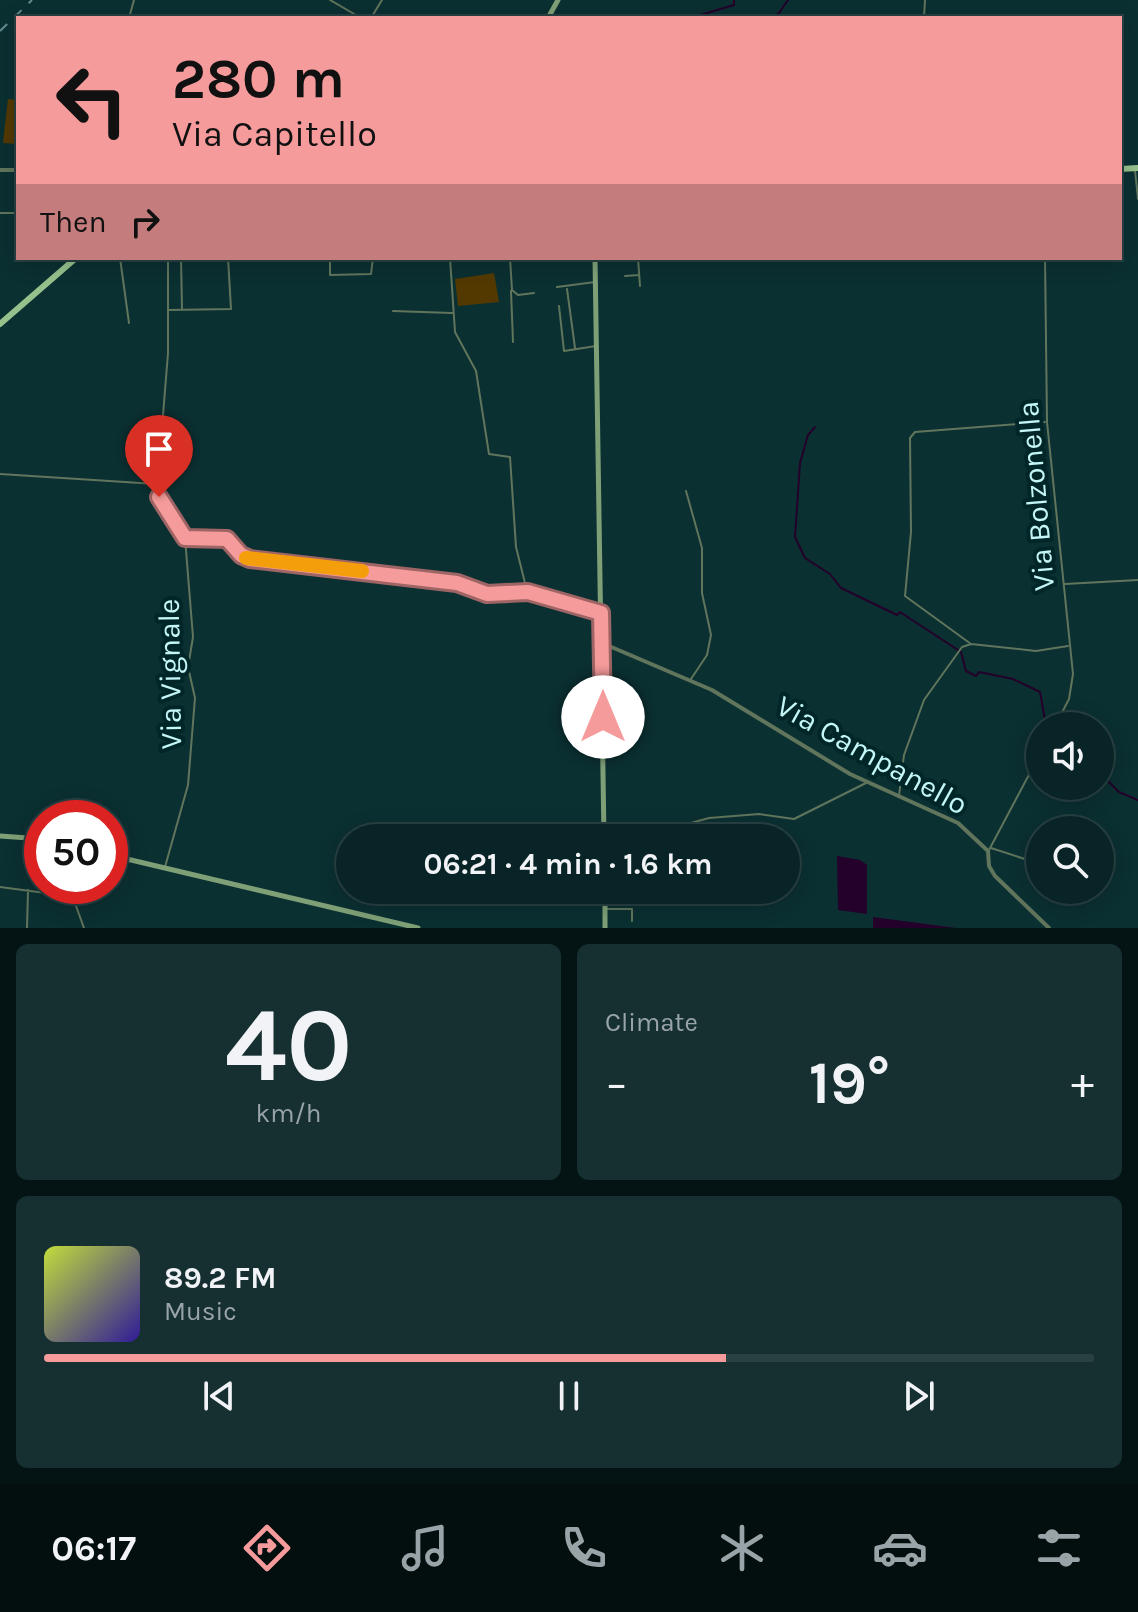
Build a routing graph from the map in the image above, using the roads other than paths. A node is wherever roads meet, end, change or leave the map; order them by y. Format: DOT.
graph roads {
  1 [pos="330,0"];
  2 [pos="358,16"];
  3 [pos="1136,168"];
  4 [pos="1138,199"];
  5 [pos="74,260"];
  6 [pos="120,260"];
  7 [pos="168,260"];
  8 [pos="181,260"];
  9 [pos="228,260"];
  10 [pos="330,260"];
  11 [pos="373,260"];
  12 [pos="450,260"];
  13 [pos="510,260"];
  14 [pos="595,260"];
  15 [pos="638,260"];
  16 [pos="1045,260"];
  17 [pos="639,275"];
  18 [pos="625,276"];
  19 [pos="596,282"];
  20 [pos="640,286"];
  21 [pos="557,287"];
  22 [pos="567,289"];
  23 [pos="512,290"];
  24 [pos="534,293"];
  25 [pos="559,306"];
  26 [pos="168,310"];
  27 [pos="182,310"];
  28 [pos="393,311"];
  29 [pos="454,313"];
  30 [pos="129,323"];
  31 [pos="0,324"];
  32 [pos="513,342"];
  33 [pos="597,346"];
  34 [pos="575,349"];
  35 [pos="1047,422"];
  36 [pos="0,474"];
  37 [pos="157,484"];
  38 [pos="686,491"];
  39 [pos="185,538"];
  40 [pos="1138,580"];
  41 [pos="1064,584"];
  42 [pos="527,592"];
  43 [pos="601,613"];
  44 [pos="602,643"];
  45 [pos="971,644"];
  46 [pos="1070,646"];
  47 [pos="691,679"];
  48 [pos="1061,712"];
  49 [pos="1026,779"];
  50 [pos="866,782"];
  51 [pos="899,797"];
  52 [pos="604,824"];
  53 [pos="687,824"];
  54 [pos="0,836"];
  55 [pos="24,838"];
  56 [pos="989,849"];
  57 [pos="128,859"];
  58 [pos="1026,860"];
  59 [pos="165,868"];
  60 [pos="0,887"];
  61 [pos="24,890"];
  62 [pos="28,904"];
  63 [pos="78,904"];
  64 [pos="605,904"];
  65 [pos="605,909"];
  66 [pos="632,921"];
  67 [pos="604,927"];
  68 [pos="27,928"];
  69 [pos="84,928"];
  70 [pos="418,928"];
  71 [pos="1049,928"];
  1 -- 2 [label="street"];
  3 -- 4 [label="street"];
  5 -- 31 [label="main road"];
  6 -- 30 [label="street"];
  7 -- 26 [label="street"];
  8 -- 27 [label="street"];
  9 -- 27 [label="street"];
  10 -- 11 [label="street"];
  12 -- 29 [label="street"];
  13 -- 23 [label="street"];
  14 -- 19 [label="main road"];
  15 -- 17 [label="street"];
  16 -- 35 [label="street, Via Bolzonella"];
  17 -- 18 [label="street"];
  17 -- 20 [label="street"];
  19 -- 21 [label="street"];
  19 -- 33 [label="main road"];
  22 -- 34 [label="street"];
  23 -- 24 [label="street"];
  23 -- 32 [label="street"];
  25 -- 34 [label="street"];
  26 -- 27 [label="street"];
  26 -- 37 [label="street"];
  28 -- 29 [label="street"];
  29 -- 42 [label="street"];
  33 -- 34 [label="street"];
  33 -- 43 [label="main road"];
  35 -- 41 [label="street, Via Bolzonella"];
  35 -- 45 [label="street"];
  36 -- 37 [label="street"];
  37 -- 39 [label="street, Via Vignale"];
  38 -- 47 [label="street"];
  39 -- 42 [label="street"];
  39 -- 59 [label="street, Via Vignale"];
  40 -- 41 [label="street"];
  41 -- 46 [label="street, Via Bolzonella"];
  42 -- 43 [label="street"];
  43 -- 44 [label="main road"];
  44 -- 47 [label="street, Via Campanello"];
  44 -- 52 [label="main road"];
  45 -- 46 [label="street"];
  45 -- 51 [label="street"];
  46 -- 48 [label="street, Via Bolzonella"];
  47 -- 50 [label="street, Via Campanello"];
  49 -- 56 [label="street, Via Campanello"];
  50 -- 51 [label="street, Via Campanello"];
  50 -- 53 [label="street"];
  51 -- 56 [label="street, Via Campanello"];
  54 -- 55 [label="main road"];
  56 -- 58 [label="street"];
  56 -- 71 [label="street, Via Campanello"];
  57 -- 59 [label="main road"];
  59 -- 70 [label="main road"];
  60 -- 61 [label="street"];
  62 -- 68 [label="street"];
  63 -- 69 [label="street"];
  64 -- 65 [label="main road"];
  65 -- 66 [label="street"];
  65 -- 67 [label="main road"];
}
